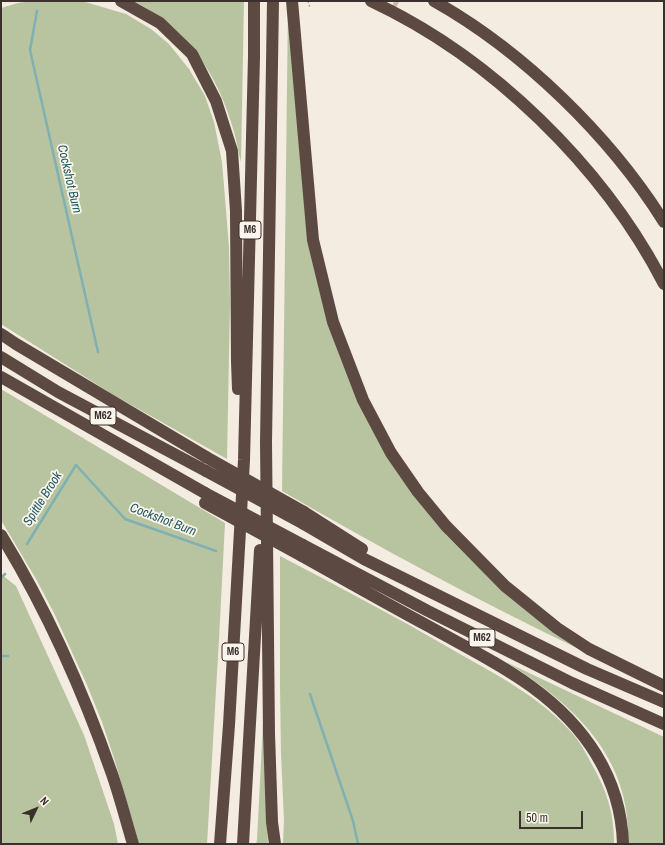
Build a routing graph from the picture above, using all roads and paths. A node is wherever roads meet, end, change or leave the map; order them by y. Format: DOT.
graph roads {
  1 [pos="121,1"];
  2 [pos="254,1"];
  3 [pos="273,1"];
  4 [pos="292,1"];
  5 [pos="308,1"];
  6 [pos="371,1"];
  7 [pos="434,1"];
  8 [pos="395,6"];
  9 [pos="310,8"];
  10 [pos="664,222"];
  11 [pos="664,284"];
  12 [pos="1,334"];
  13 [pos="1,357"];
  14 [pos="1,377"];
  15 [pos="266,442"];
  16 [pos="244,460"];
  17 [pos="1,535"];
  18 [pos="302,551"];
  19 [pos="412,581"];
  20 [pos="664,686"];
  21 [pos="664,702"];
  22 [pos="664,724"];
  23 [pos="133,844"];
  24 [pos="220,844"];
  25 [pos="243,844"];
  26 [pos="275,844"];
  27 [pos="623,844"];
  1 -- 16 [label="highway"];
  2 -- 16 [label="highway, M6"];
  3 -- 15 [label="highway, M6"];
  4 -- 20 [label="highway"];
  5 -- 9 [label="path"];
  6 -- 8 [label="highway"];
  7 -- 10 [label="highway"];
  8 -- 11 [label="highway"];
  12 -- 19 [label="highway, bridge"];
  13 -- 19 [label="highway, M62, bridge"];
  14 -- 18 [label="highway, M62, bridge"];
  15 -- 25 [label="highway, M6"];
  15 -- 26 [label="highway"];
  16 -- 24 [label="highway, M6"];
  17 -- 23 [label="highway"];
  18 -- 22 [label="highway, M62"];
  18 -- 27 [label="highway"];
  19 -- 21 [label="highway, M62"];
}
